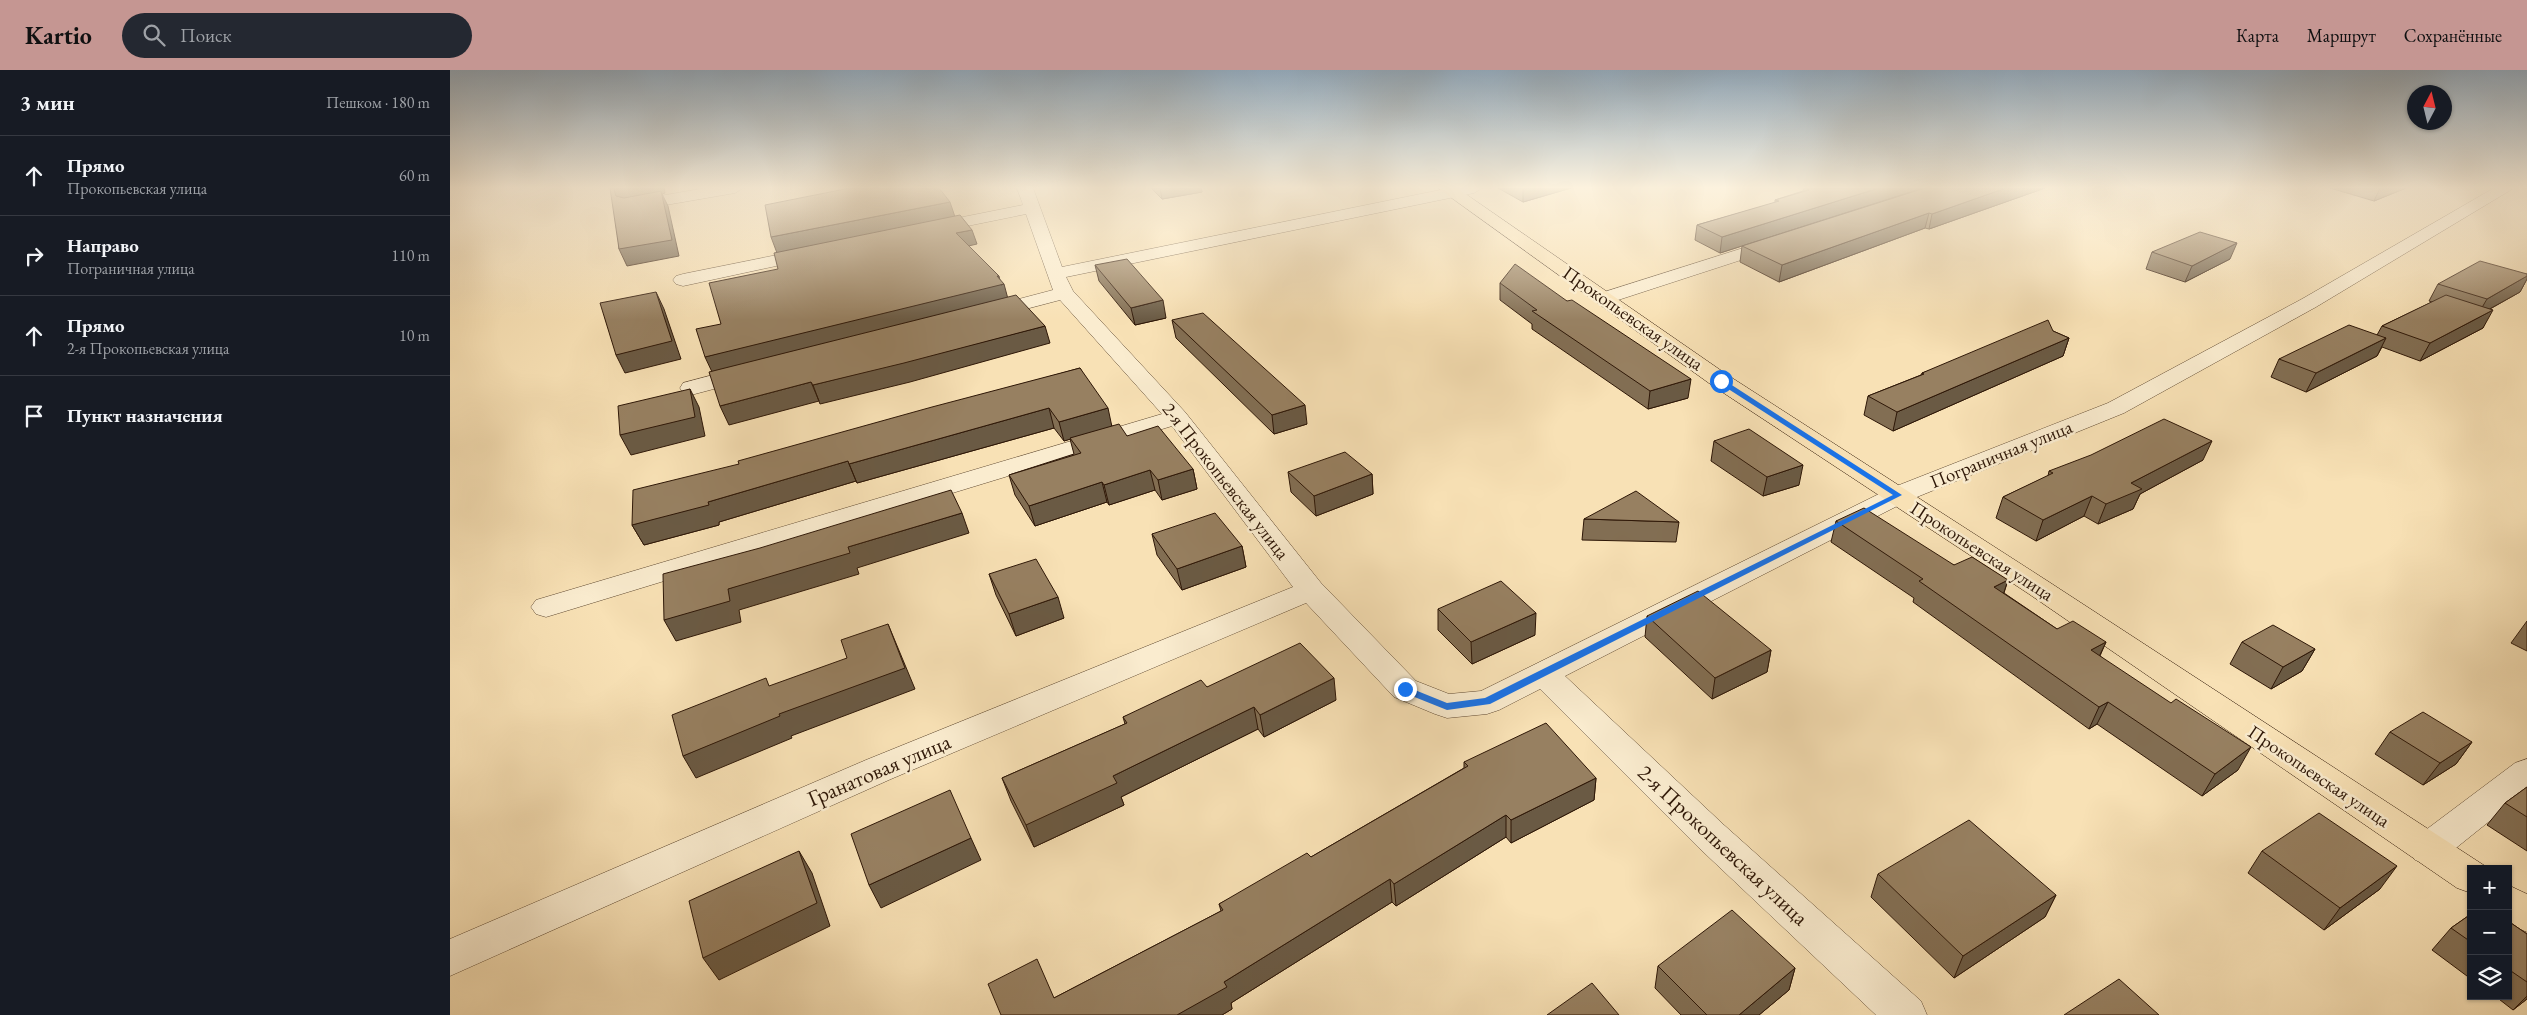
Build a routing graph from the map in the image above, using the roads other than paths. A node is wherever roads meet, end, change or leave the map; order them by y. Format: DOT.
graph roads {
  1 [pos="1040,232"];
  2 [pos="1279,232"];
  3 [pos="1515,232"];
  4 [pos="2431,232"];
  5 [pos="1795,237"];
  6 [pos="827,250"];
  7 [pos="683,280"];
  8 [pos="1059,284"];
  9 [pos="1605,298"];
  10 [pos="968,318"];
  11 [pos="767,368"];
  12 [pos="691,388"];
  13 [pos="1177,417"];
  14 [pos="1898,495"];
  15 [pos="1311,590"];
  16 [pos="546,608"];
  17 [pos="1543,673"];
  18 [pos="1487,702"];
  19 [pos="2527,772"];
  20 [pos="2428,849"];
  21 [pos="2467,874"];
  22 [pos="2512,905"];
  23 [pos="2527,915"];
  24 [pos="450,958"];
  25 [pos="1906,1015"];
  1 -- 8 [label="street, 2-я Прокопьевская улица"];
  2 -- 8 [label="street"];
  3 -- 9 [label="main road, Прокопьевская улица"];
  4 -- 14 [label="street, Пограничная улица"];
  5 -- 9 [label="street"];
  6 -- 7 [label="street"];
  8 -- 10 [label="street"];
  8 -- 13 [label="street, 2-я Прокопьевская улица"];
  9 -- 14 [label="main road, Прокопьевская улица"];
  11 -- 12 [label="street"];
  13 -- 15 [label="street, 2-я Прокопьевская улица"];
  13 -- 16 [label="street"];
  14 -- 17 [label="street, Пограничная улица"];
  14 -- 20 [label="main road, Прокопьевская улица"];
  15 -- 18 [label="street, 2-я Прокопьевская улица"];
  15 -- 24 [label="street, Гранатовая улица"];
  17 -- 18 [label="street, Пограничная улица"];
  17 -- 25 [label="street, 2-я Прокопьевская улица"];
  19 -- 20 [label="street"];
  20 -- 21 [label="main road, Прокопьевская улица"];
  22 -- 23 [label="main road"];
}
